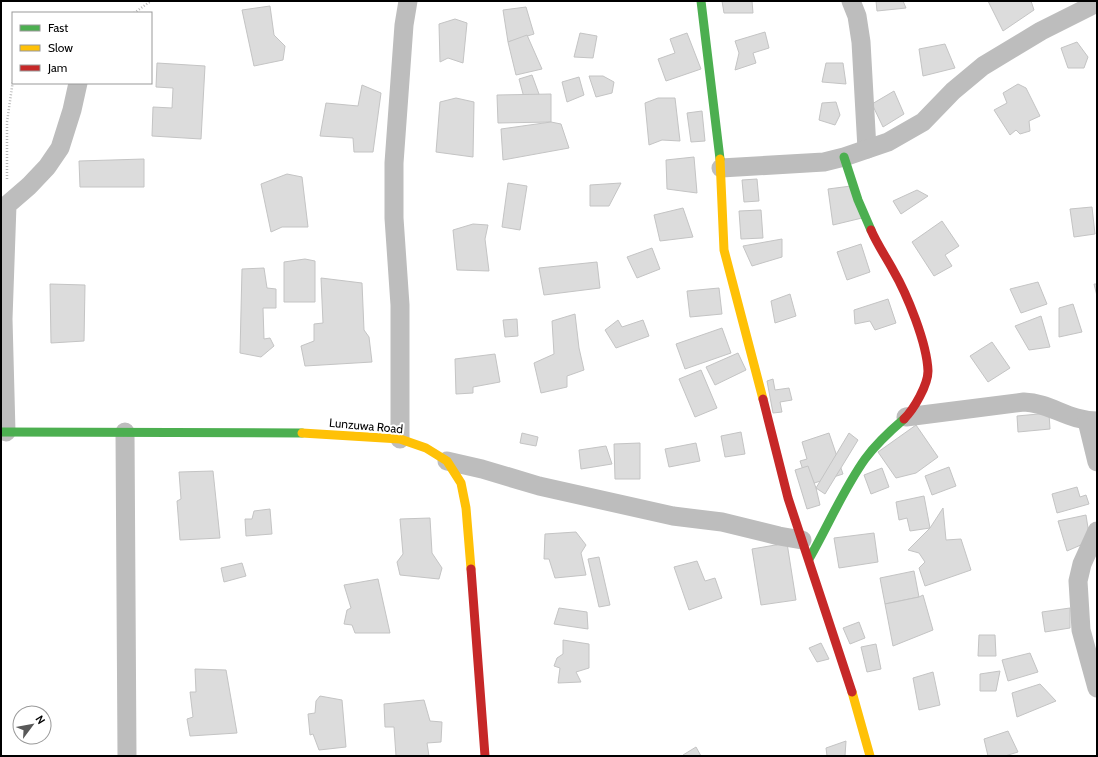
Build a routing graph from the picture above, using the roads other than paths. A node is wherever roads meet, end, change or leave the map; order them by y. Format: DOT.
graph roads {
  1 [pos="408,1"];
  2 [pos="702,1"];
  3 [pos="851,1"];
  4 [pos="1089,4"];
  5 [pos="78,84"];
  6 [pos="867,150"];
  7 [pos="844,157"];
  8 [pos="720,168"];
  9 [pos="4,205"];
  10 [pos="906,417"];
  11 [pos="1092,421"];
  12 [pos="3,432"];
  13 [pos="125,432"];
  14 [pos="400,439"];
  15 [pos="447,461"];
  16 [pos="1097,462"];
  17 [pos="1097,531"];
  18 [pos="802,540"];
  19 [pos="809,559"];
  20 [pos="1097,688"];
  21 [pos="127,756"];
  22 [pos="484,756"];
  23 [pos="870,756"];
  1 -- 14 [label="street"];
  2 -- 8 [label="street"];
  3 -- 6 [label="street"];
  4 -- 6 [label="street"];
  5 -- 9 [label="street"];
  6 -- 7 [label="street"];
  7 -- 8 [label="street"];
  7 -- 10 [label="street"];
  8 -- 18 [label="street"];
  9 -- 12 [label="street"];
  10 -- 11 [label="street"];
  10 -- 19 [label="street"];
  11 -- 16 [label="street"];
  12 -- 13 [label="street, Lunzuwa Road"];
  13 -- 14 [label="street, Lunzuwa Road"];
  13 -- 21 [label="street"];
  14 -- 15 [label="street, Lunzuwa Road"];
  15 -- 18 [label="street"];
  15 -- 22 [label="street, Lunzuwa Road"];
  17 -- 20 [label="street"];
  18 -- 19 [label="street"];
  19 -- 23 [label="street"];
}
